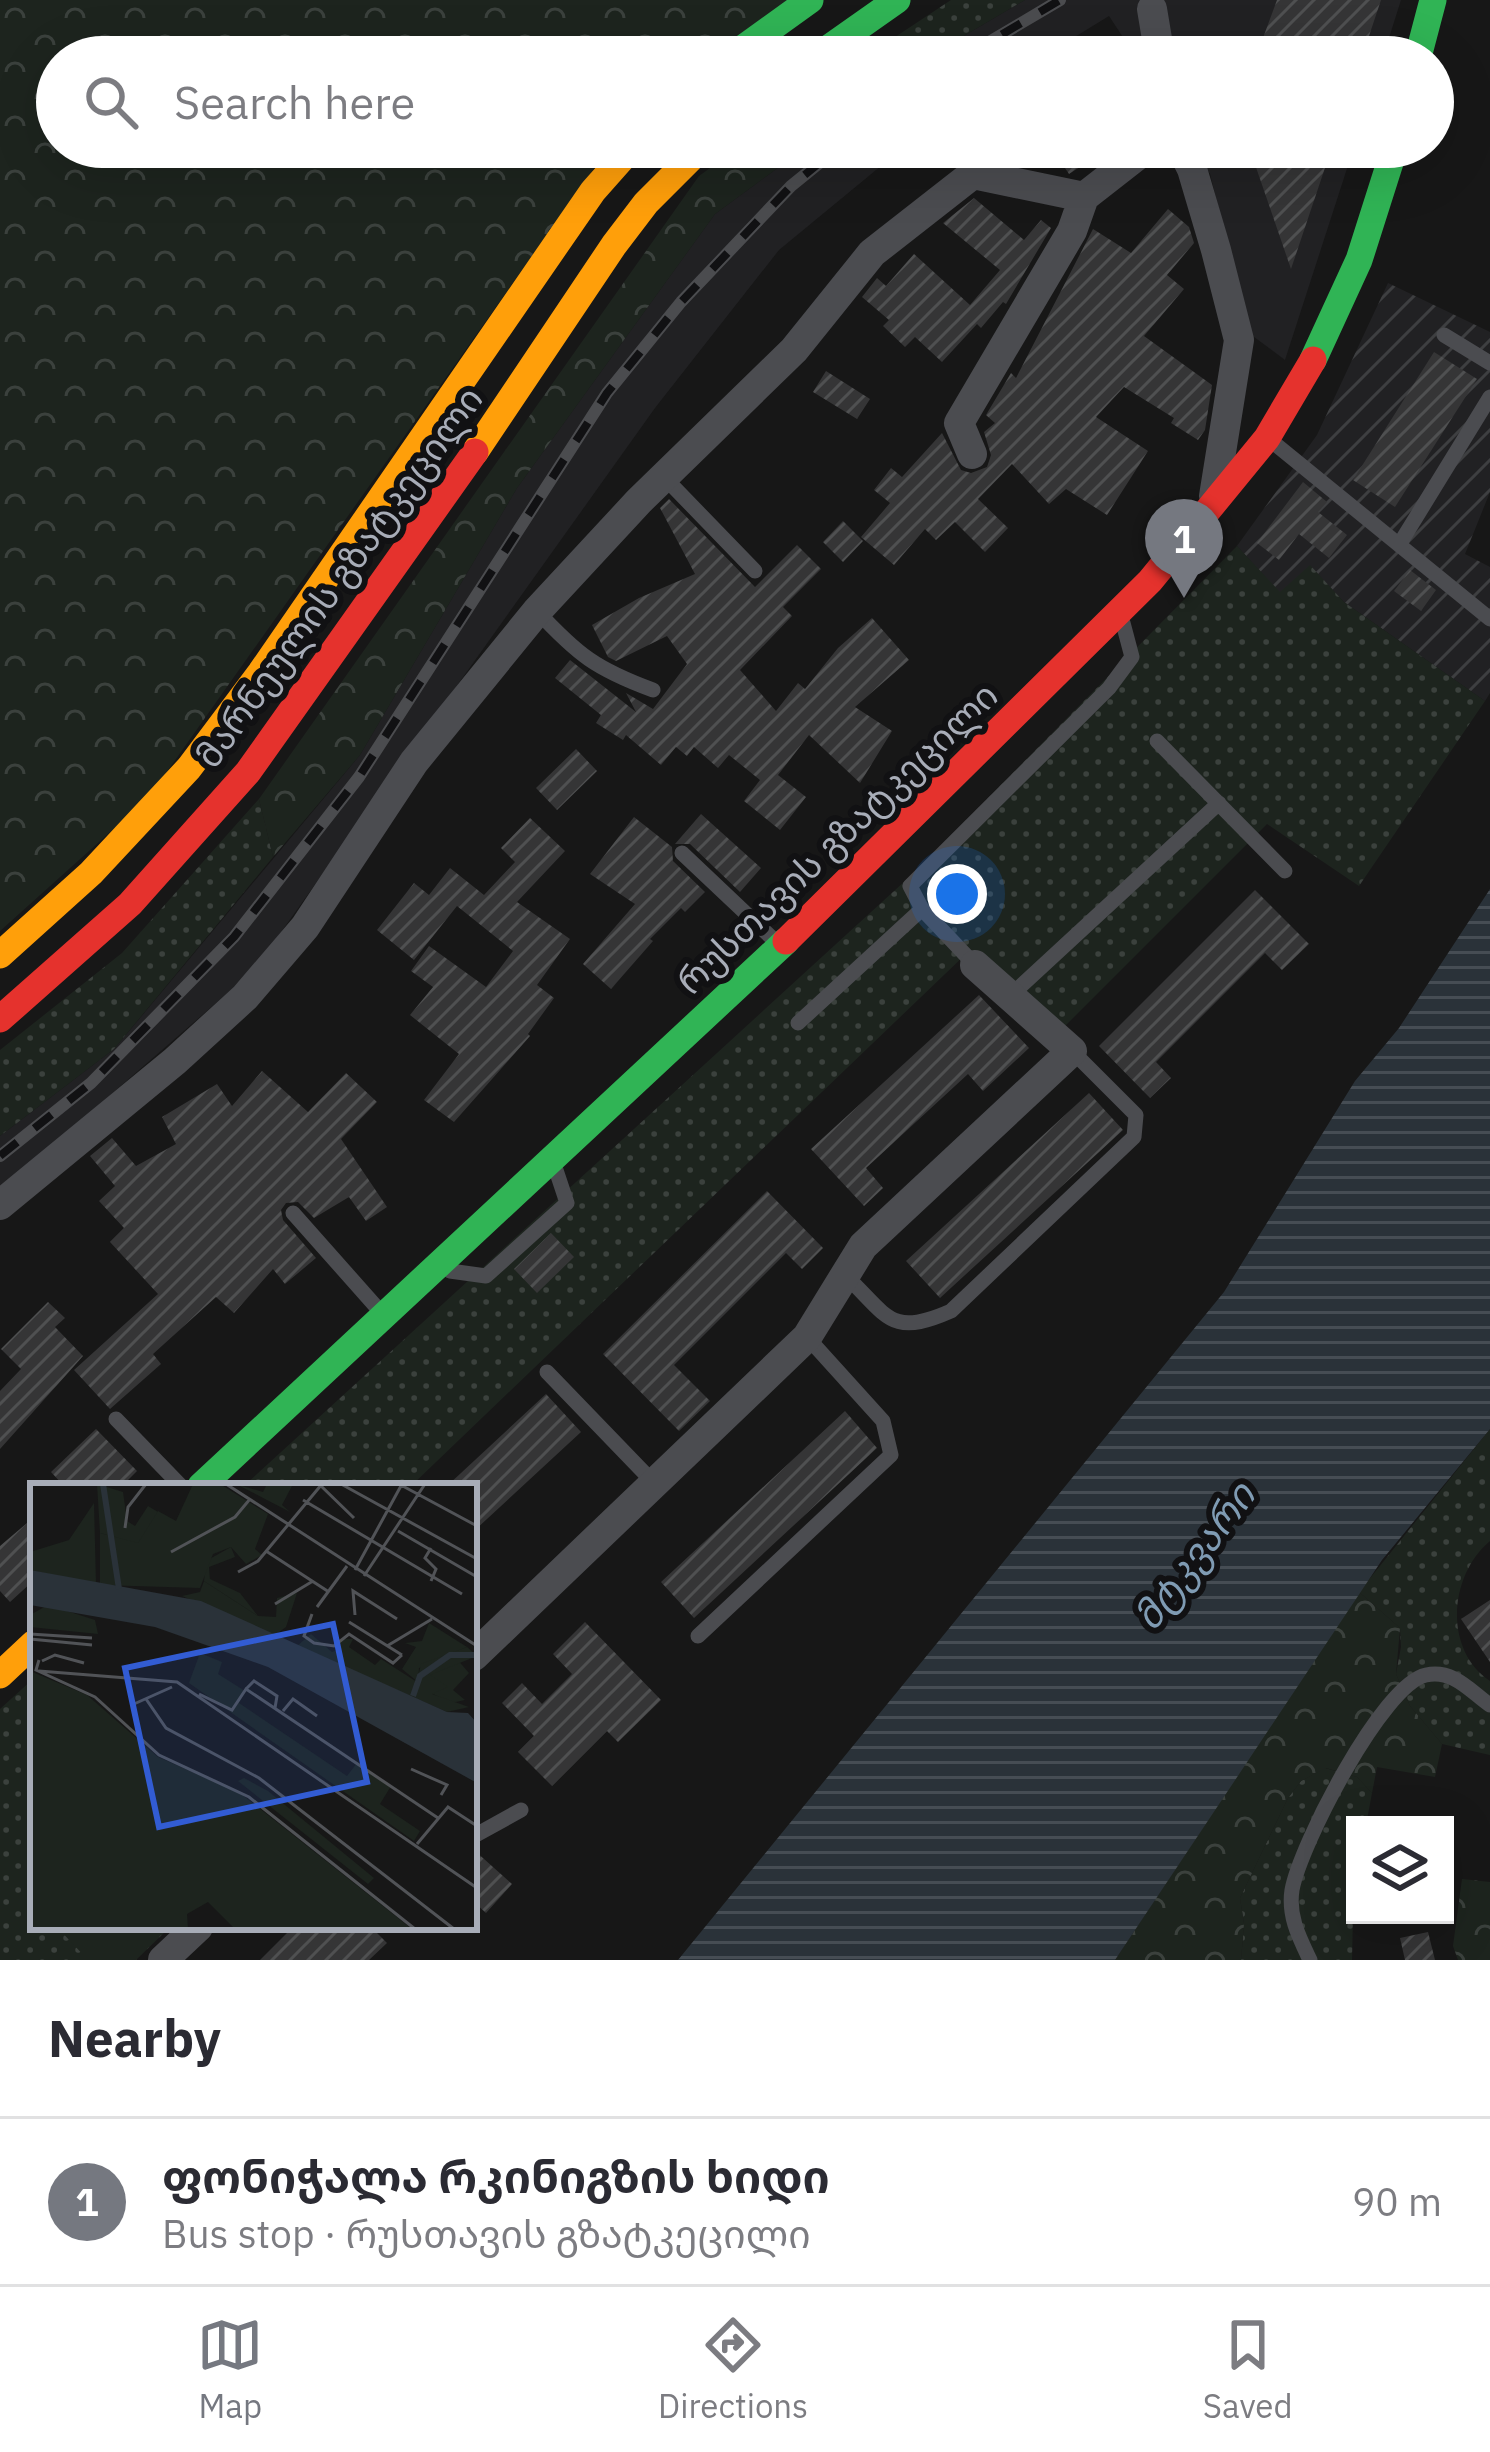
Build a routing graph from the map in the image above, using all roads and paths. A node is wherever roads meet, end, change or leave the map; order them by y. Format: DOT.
graph roads {
  1 [pos="810,0"];
  2 [pos="897,0"];
  3 [pos="1433,0"];
  4 [pos="1152,9"];
  5 [pos="760,36"];
  6 [pos="846,36"];
  7 [pos="1156,36"];
  8 [pos="1424,36"];
  9 [pos="613,168"];
  10 [pos="681,168"];
  11 [pos="1121,168"];
  12 [pos="1192,168"];
  13 [pos="1388,168"];
  14 [pos="1084,197"];
  15 [pos="1444,335"];
  16 [pos="1490,363"];
  17 [pos="1490,397"];
  18 [pos="1268,438"];
  19 [pos="972,454"];
  20 [pos="664,477"];
  21 [pos="1213,506"];
  22 [pos="1399,545"];
  23 [pos="755,571"];
  24 [pos="537,611"];
  25 [pos="1120,613"];
  26 [pos="1490,619"];
  27 [pos="653,690"];
  28 [pos="1157,741"];
  29 [pos="1219,803"];
  30 [pos="682,853"];
  31 [pos="1285,871"];
  32 [pos="922,909"];
  33 [pos="781,946"];
  34 [pos="0,955"];
  35 [pos="975,965"];
  36 [pos="1010,996"];
  37 [pos="0,1018"];
  38 [pos="798,1023"];
  39 [pos="1072,1051"];
  40 [pos="553,1159"];
  41 [pos="0,1205"];
  42 [pos="293,1213"];
  43 [pos="435,1269"];
  44 [pos="845,1275"];
  45 [pos="385,1316"];
  46 [pos="807,1337"];
  47 [pos="547,1372"];
  48 [pos="116,1419"];
  49 [pos="179,1483"];
  50 [pos="204,1483"];
  51 [pos="656,1485"];
  52 [pos="698,1636"];
  53 [pos="30,1647"];
  54 [pos="477,1653"];
  55 [pos="0,1675"];
  56 [pos="1490,1705"];
  57 [pos="521,1810"];
  58 [pos="477,1834"];
  59 [pos="196,1930"];
  60 [pos="163,1960"];
  61 [pos="1310,1960"];
  1 -- 5 [label="highway"];
  2 -- 6 [label="highway"];
  3 -- 8 [label="highway"];
  4 -- 7 [label="street"];
  9 -- 34 [label="highway, მარნეულის გზატკეცილი"];
  10 -- 37 [label="highway, მარნეულის გზატკეცილი"];
  11 -- 14 [label="street"];
  12 -- 21 [label="street"];
  13 -- 18 [label="highway, რუსთავის გზატკეცილი"];
  14 -- 19 [label="street"];
  14 -- 20 [label="street"];
  15 -- 16 [label="lane"];
  17 -- 22 [label="lane"];
  18 -- 21 [label="highway, რუსთავის გზატკეცილი"];
  18 -- 22 [label="lane"];
  20 -- 23 [label="lane"];
  20 -- 24 [label="street"];
  21 -- 25 [label="highway, რუსთავის გზატკეცილი"];
  22 -- 26 [label="lane"];
  24 -- 27 [label="lane"];
  24 -- 41 [label="street"];
  25 -- 32 [label="lane"];
  25 -- 33 [label="highway, რუსთავის გზატკეცილი"];
  28 -- 29 [label="lane"];
  29 -- 31 [label="lane"];
  29 -- 36 [label="lane"];
  30 -- 33 [label="lane"];
  32 -- 35 [label="lane"];
  32 -- 38 [label="lane"];
  33 -- 40 [label="highway, რუსთავის გზატკეცილი"];
  35 -- 36 [label="street"];
  36 -- 39 [label="street"];
  39 -- 44 [label="street"];
  39 -- 44 [label="lane"];
  40 -- 43 [label="highway, რუსთავის გზატკეცილი"];
  40 -- 43 [label="lane"];
  42 -- 45 [label="lane"];
  43 -- 45 [label="highway, რუსთავის გზატკეცილი"];
  44 -- 46 [label="street"];
  45 -- 50 [label="highway, რუსთავის გზატკეცილი"];
  46 -- 51 [label="street"];
  46 -- 52 [label="lane"];
  47 -- 51 [label="lane"];
  48 -- 49 [label="lane"];
  51 -- 54 [label="street"];
  53 -- 55 [label="highway"];
  56 -- 61 [label="lane"];
  57 -- 58 [label="lane"];
  59 -- 60 [label="street"];
}
